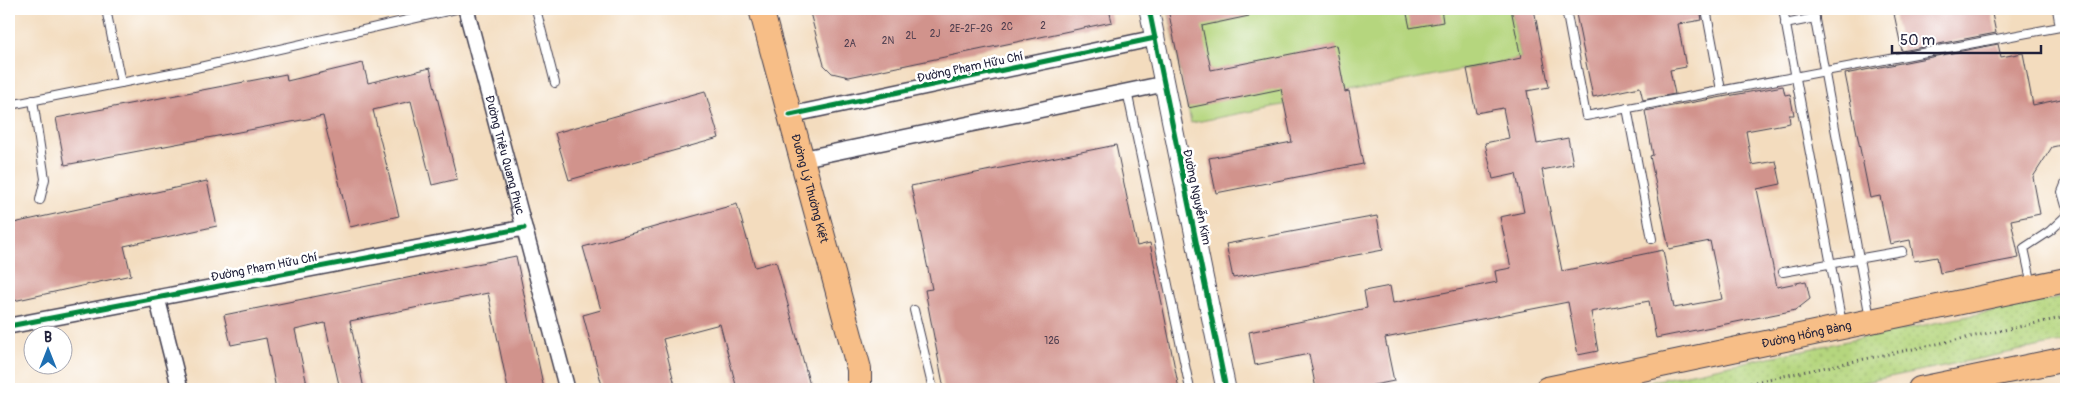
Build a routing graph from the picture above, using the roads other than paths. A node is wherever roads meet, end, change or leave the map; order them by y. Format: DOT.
graph roads {
  1 [pos="106,9"];
  2 [pos="456,9"];
  3 [pos="466,9"];
  4 [pos="536,9"];
  5 [pos="761,9"];
  6 [pos="1149,9"];
  7 [pos="1566,9"];
  8 [pos="1706,9"];
  9 [pos="1783,9"];
  10 [pos="1813,9"];
  11 [pos="2057,9"];
  12 [pos="1814,18"];
  13 [pos="1786,24"];
  14 [pos="1155,38"];
  15 [pos="1824,71"];
  16 [pos="1795,77"];
  17 [pos="555,82"];
  18 [pos="121,83"];
  19 [pos="1164,84"];
  20 [pos="1721,90"];
  21 [pos="1127,92"];
  22 [pos="33,100"];
  23 [pos="9,103"];
  24 [pos="1627,108"];
  25 [pos="790,115"];
  26 [pos="802,159"];
  27 [pos="2066,182"];
  28 [pos="40,200"];
  29 [pos="2066,206"];
  30 [pos="2066,216"];
  31 [pos="524,228"];
  32 [pos="1652,239"];
  33 [pos="1902,251"];
  34 [pos="1859,258"];
  35 [pos="1830,264"];
  36 [pos="1784,272"];
  37 [pos="2066,280"];
  38 [pos="2033,288"];
  39 [pos="156,298"];
  40 [pos="914,310"];
  41 [pos="1871,322"];
  42 [pos="9,326"];
  43 [pos="1843,328"];
  44 [pos="2066,359"];
  45 [pos="859,379"];
  46 [pos="180,389"];
  47 [pos="567,389"];
  48 [pos="873,389"];
  49 [pos="933,389"];
  50 [pos="1190,389"];
  51 [pos="1226,389"];
  52 [pos="1547,389"];
  53 [pos="1920,389"];
  1 -- 18 [label="lane"];
  2 -- 18 [label="lane"];
  3 -- 31 [label="street, Đường Triệu Quang Phục"];
  4 -- 17 [label="lane"];
  5 -- 25 [label="main road, Đường Lý Thường Kiệt"];
  6 -- 14 [label="street, Đường Nguyễn Kim"];
  7 -- 24 [label="lane"];
  8 -- 20 [label="lane"];
  9 -- 13 [label="lane"];
  10 -- 12 [label="lane"];
  11 -- 15 [label="lane"];
  12 -- 13 [label="lane"];
  12 -- 15 [label="lane"];
  13 -- 16 [label="lane"];
  14 -- 19 [label="street, Đường Nguyễn Kim"];
  14 -- 25 [label="street, Đường Phạm Hữu Chí"];
  15 -- 16 [label="lane"];
  15 -- 34 [label="lane"];
  16 -- 20 [label="lane"];
  16 -- 35 [label="lane"];
  18 -- 22 [label="lane"];
  19 -- 21 [label="street"];
  19 -- 51 [label="street, Đường Nguyễn Kim"];
  20 -- 24 [label="lane"];
  21 -- 26 [label="street"];
  21 -- 50 [label="lane"];
  22 -- 23 [label="lane"];
  22 -- 28 [label="lane"];
  24 -- 32 [label="lane"];
  25 -- 26 [label="main road, Đường Lý Thường Kiệt"];
  26 -- 45 [label="main road, Đường Lý Thường Kiệt"];
  27 -- 29 [label="lane"];
  30 -- 38 [label="lane"];
  31 -- 39 [label="street, Đường Phạm Hữu Chí"];
  31 -- 47 [label="street, Đường Triệu Quang Phục"];
  33 -- 34 [label="lane"];
  34 -- 35 [label="lane"];
  34 -- 41 [label="lane"];
  35 -- 36 [label="lane"];
  35 -- 43 [label="lane"];
  37 -- 38 [label="main road, Đường Hồng Bàng"];
  38 -- 41 [label="main road, Đường Hồng Bàng"];
  39 -- 42 [label="street, Đường Phạm Hữu Chí"];
  39 -- 46 [label="street"];
  40 -- 49 [label="lane"];
  41 -- 43 [label="main road, Đường Hồng Bàng"];
  43 -- 52 [label="main road, Đường Hồng Bàng"];
  44 -- 53 [label="main road"];
  45 -- 48 [label="main road, Đường Lý Thường Kiệt"];
}
